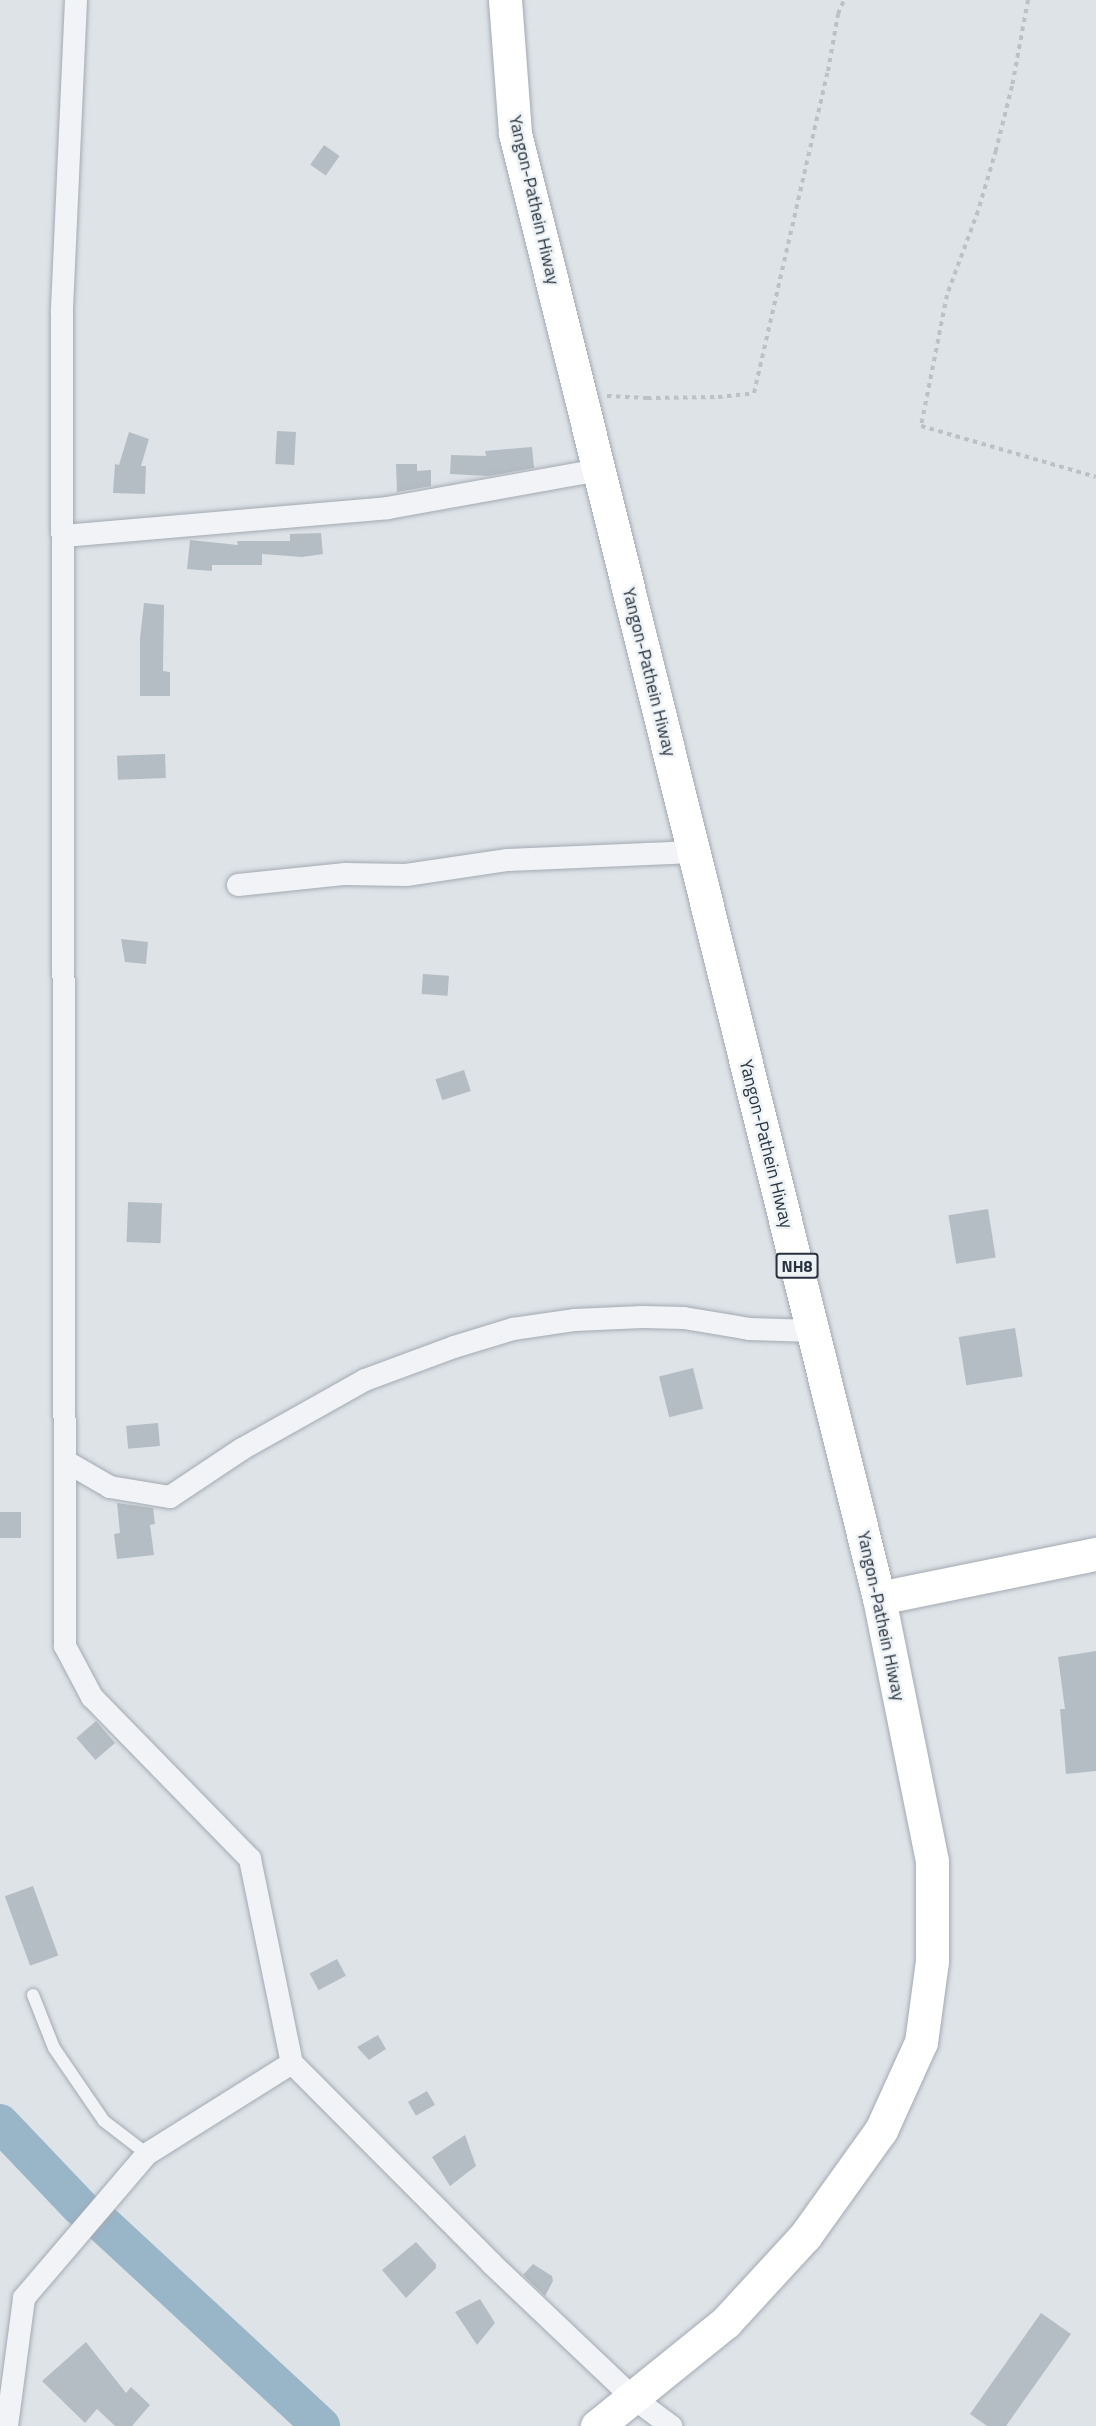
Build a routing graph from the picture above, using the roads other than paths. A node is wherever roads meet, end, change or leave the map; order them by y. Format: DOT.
graph roads {
  1 [pos="76,0"];
  2 [pos="505,0"];
  3 [pos="599,470"];
  4 [pos="63,536"];
  5 [pos="694,852"];
  6 [pos="238,885"];
  7 [pos="813,1331"];
  8 [pos="65,1461"];
  9 [pos="1096,1554"];
  10 [pos="879,1598"];
  11 [pos="33,1995"];
  12 [pos="292,2062"];
  13 [pos="147,2154"];
  14 [pos="632,2397"];
  15 [pos="7,2426"];
  16 [pos="597,2426"];
  17 [pos="671,2426"];
  1 -- 4 [label="street"];
  2 -- 3 [label="main road, Yangon-Pathein Hiway / NH8"];
  3 -- 4 [label="street"];
  3 -- 5 [label="main road, Yangon-Pathein Hiway / NH8"];
  4 -- 8 [label="street"];
  5 -- 6 [label="street"];
  5 -- 7 [label="main road, Yangon-Pathein Hiway / NH8"];
  7 -- 8 [label="street"];
  7 -- 10 [label="main road, Yangon-Pathein Hiway / NH8"];
  8 -- 12 [label="street"];
  9 -- 10 [label="main road"];
  10 -- 14 [label="main road, Yangon-Pathein Hiway / NH8"];
  11 -- 13 [label="lane"];
  12 -- 13 [label="street"];
  12 -- 14 [label="street"];
  13 -- 15 [label="street"];
  14 -- 16 [label="main road, Yangon-Pathein Hiway / NH8"];
  14 -- 17 [label="street"];
}
